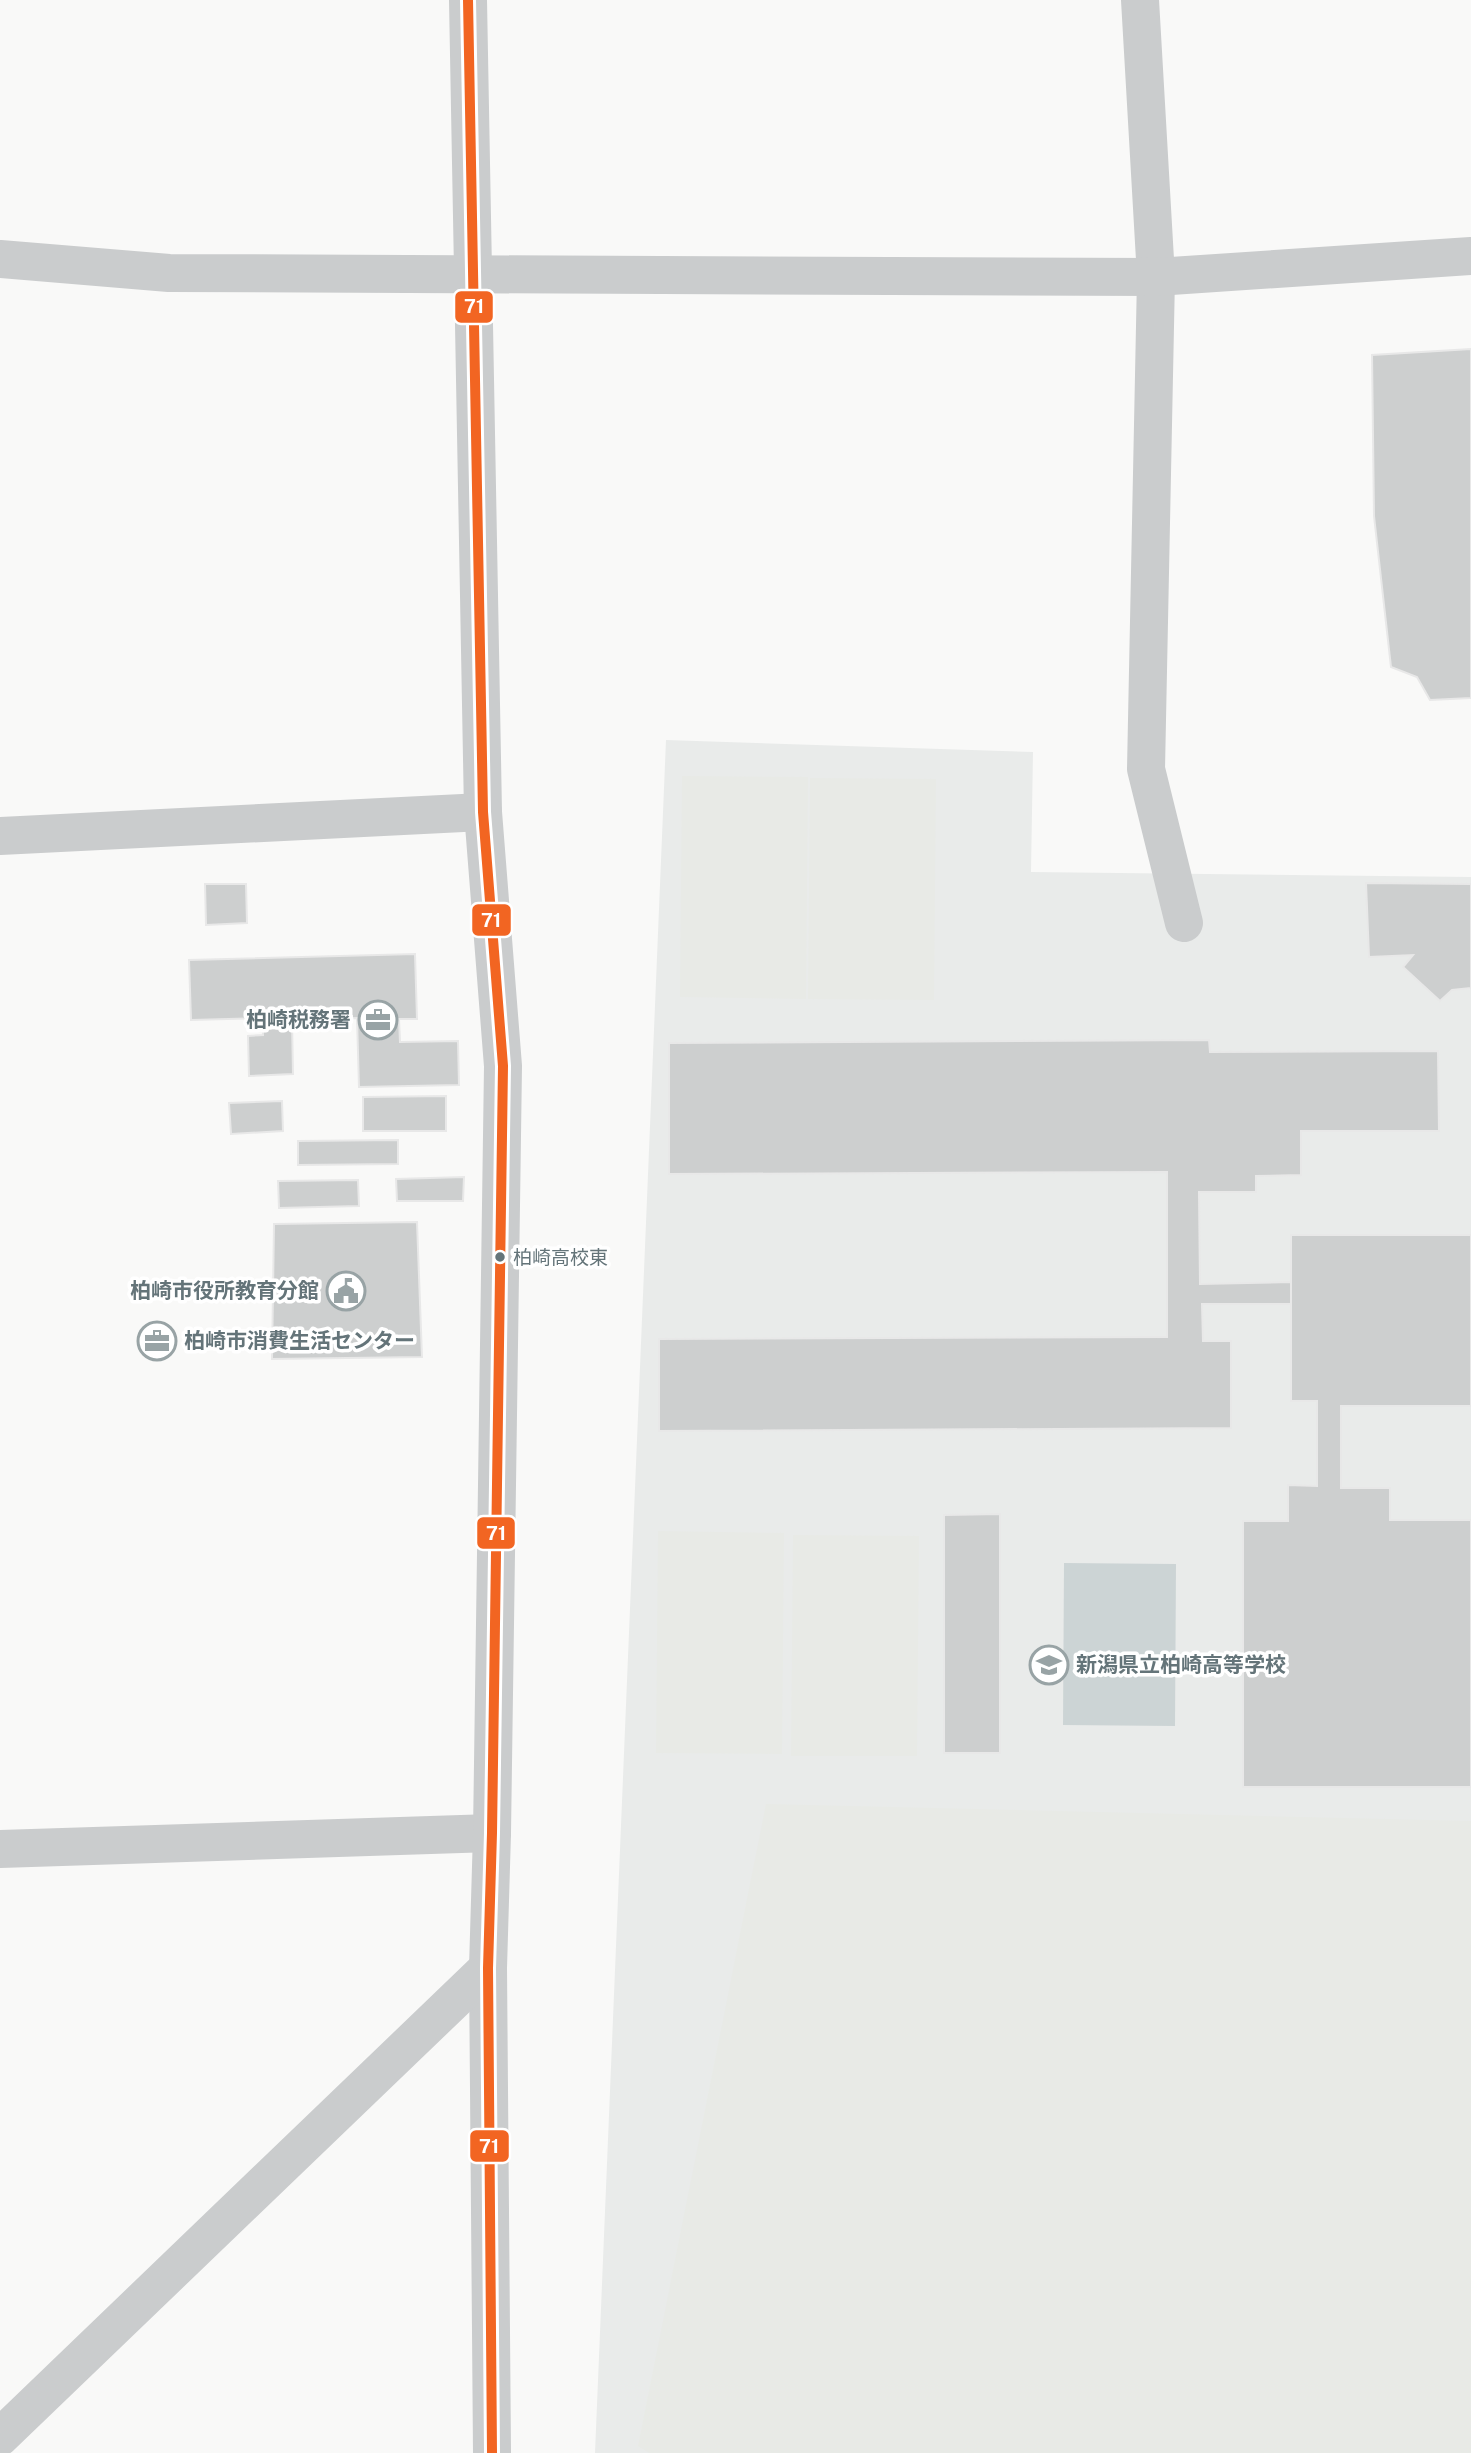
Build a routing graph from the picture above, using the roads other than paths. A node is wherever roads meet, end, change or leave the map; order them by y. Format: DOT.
graph roads {
  1 [pos="468,0"];
  2 [pos="1140,0"];
  3 [pos="1471,256"];
  4 [pos="0,259"];
  5 [pos="474,275"];
  6 [pos="1156,278"];
  7 [pos="483,812"];
  8 [pos="0,836"];
  9 [pos="1184,923"];
  10 [pos="492,1833"];
  11 [pos="0,1849"];
  12 [pos="488,1968"];
  13 [pos="0,2437"];
  14 [pos="492,2453"];
  1 -- 5 [label="street"];
  2 -- 6 [label="street"];
  3 -- 6 [label="street"];
  4 -- 5 [label="street"];
  5 -- 6 [label="street"];
  5 -- 7 [label="street"];
  6 -- 9 [label="street"];
  7 -- 8 [label="street"];
  7 -- 10 [label="street"];
  10 -- 11 [label="street"];
  10 -- 12 [label="street"];
  12 -- 13 [label="street"];
  12 -- 14 [label="street"];
}
